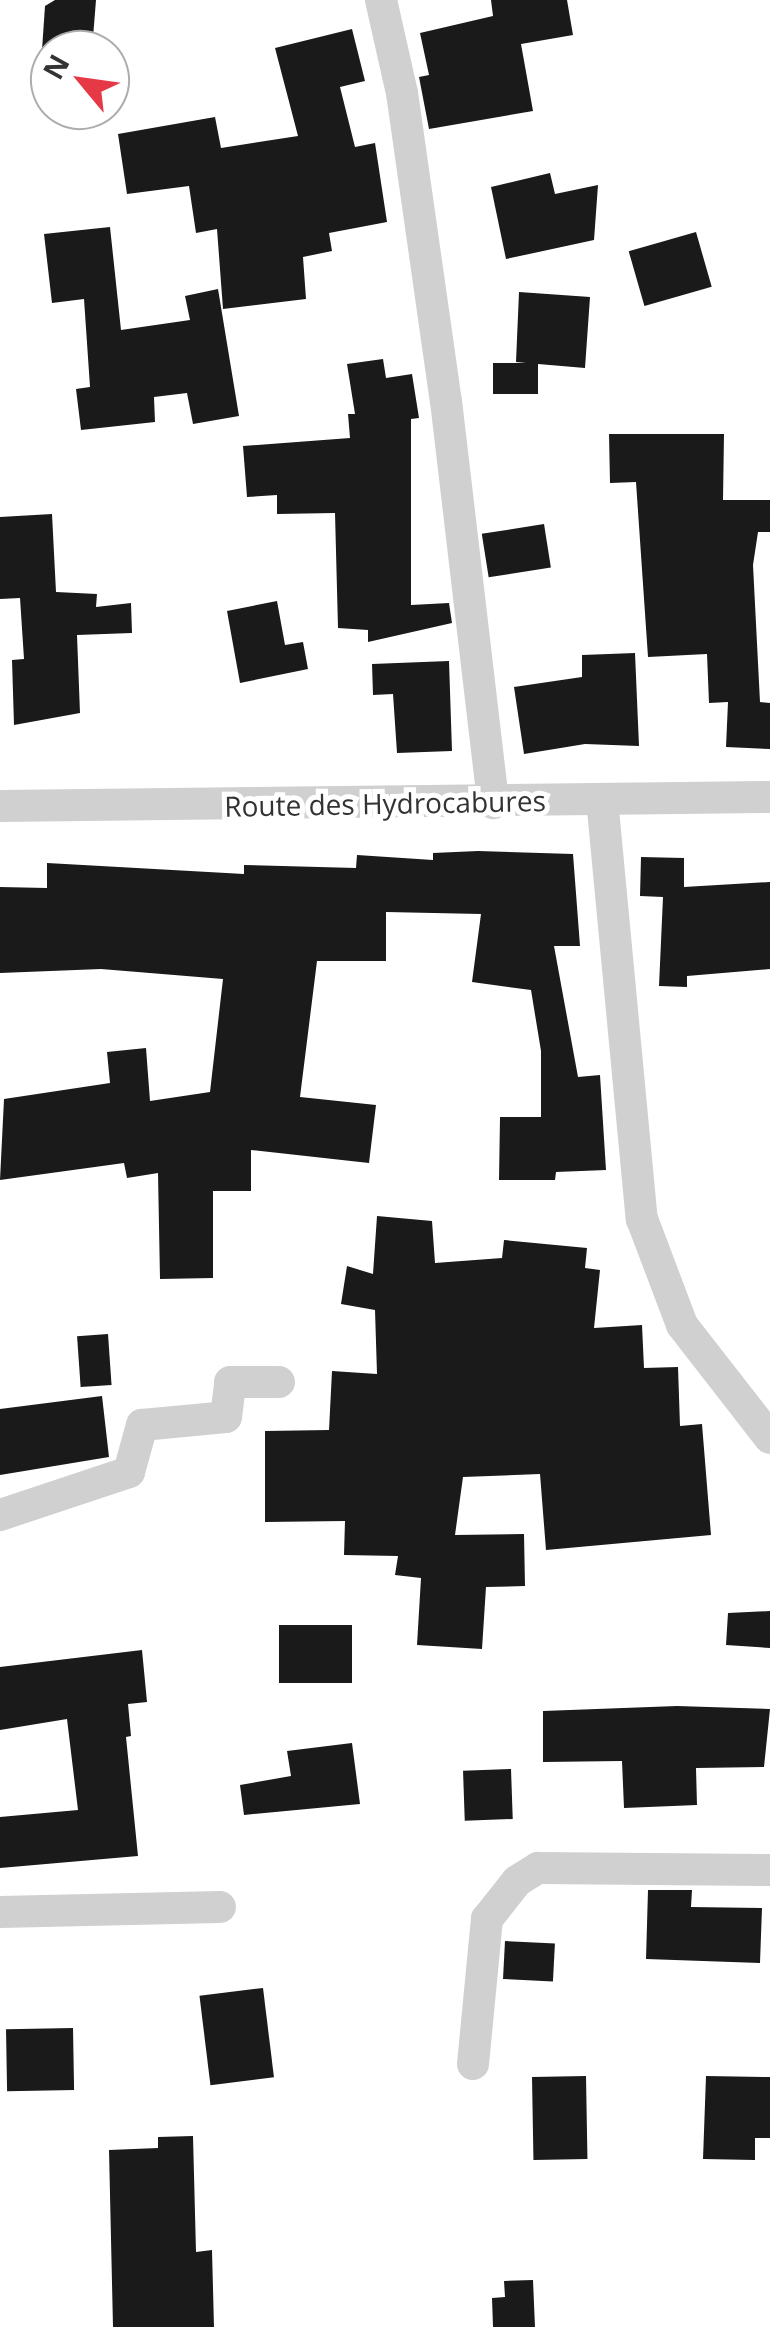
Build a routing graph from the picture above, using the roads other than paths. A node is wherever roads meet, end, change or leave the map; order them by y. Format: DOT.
graph roads {
  1 [pos="380,0"];
  2 [pos="770,797"];
  3 [pos="602,799"];
  4 [pos="493,803"];
  5 [pos="0,806"];
  6 [pos="279,1382"];
  7 [pos="770,1438"];
  8 [pos="0,1515"];
  9 [pos="770,1870"];
  10 [pos="220,1906"];
  11 [pos="0,1912"];
  12 [pos="473,2064"];
  1 -- 4 [label="street"];
  2 -- 3 [label="street, Route des Hydrocabures"];
  3 -- 4 [label="street, Route des Hydrocabures"];
  3 -- 7 [label="street"];
  4 -- 5 [label="street, Route des Hydrocabures"];
  6 -- 8 [label="street"];
  9 -- 12 [label="street"];
  10 -- 11 [label="street"];
}
